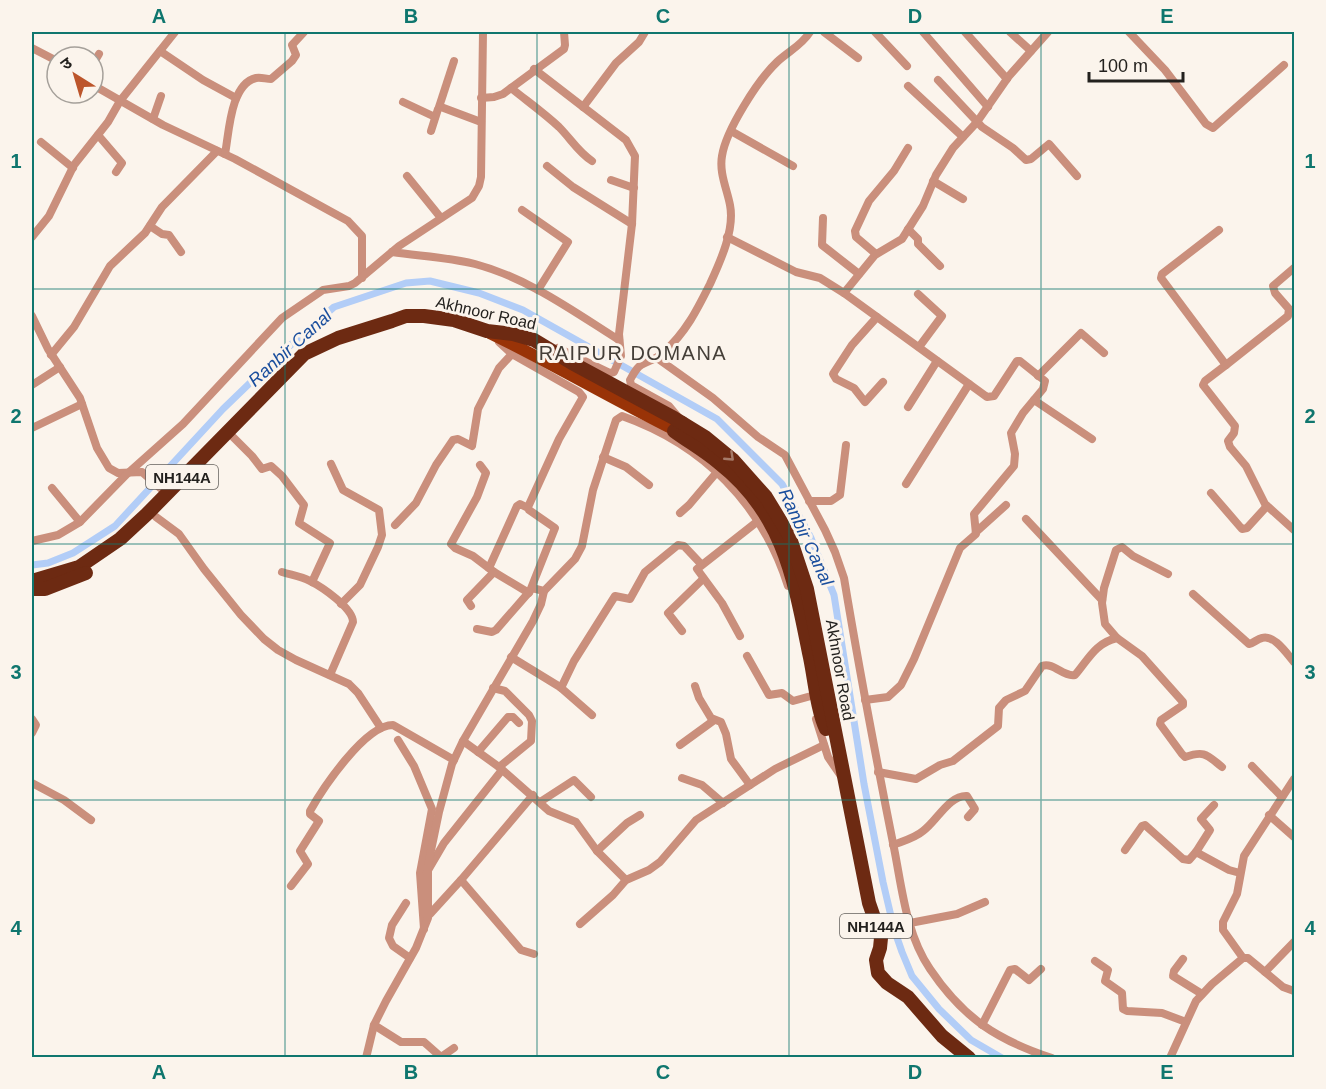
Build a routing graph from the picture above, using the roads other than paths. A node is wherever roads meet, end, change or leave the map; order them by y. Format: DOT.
graph roads {
  1 [pos="175,32"];
  2 [pos="304,32"];
  3 [pos="483,32"];
  4 [pos="564,32"];
  5 [pos="645,32"];
  6 [pos="810,32"];
  7 [pos="824,32"];
  8 [pos="875,32"];
  9 [pos="923,32"];
  10 [pos="965,32"];
  11 [pos="1010,32"];
  12 [pos="1048,32"];
  13 [pos="1129,32"];
  14 [pos="160,51"];
  15 [pos="1031,51"];
  16 [pos="858,58"];
  17 [pos="454,61"];
  18 [pos="1284,64"];
  19 [pos="907,66"];
  20 [pos="534,69"];
  21 [pos="1007,79"];
  22 [pos="938,80"];
  23 [pos="908,86"];
  24 [pos="510,88"];
  25 [pos="105,92"];
  26 [pos="161,96"];
  27 [pos="236,98"];
  28 [pos="481,98"];
  29 [pos="120,101"];
  30 [pos="403,102"];
  31 [pos="439,107"];
  32 [pos="583,107"];
  33 [pos="988,107"];
  34 [pos="435,117"];
  35 [pos="153,119"];
  36 [pos="481,122"];
  37 [pos="977,122"];
  38 [pos="431,131"];
  39 [pos="731,131"];
  40 [pos="98,135"];
  41 [pos="963,137"];
  42 [pos="41,142"];
  43 [pos="908,148"];
  44 [pos="221,153"];
  45 [pos="592,161"];
  46 [pos="547,166"];
  47 [pos="793,166"];
  48 [pos="73,168"];
  49 [pos="116,172"];
  50 [pos="407,176"];
  51 [pos="1077,176"];
  52 [pos="611,180"];
  53 [pos="933,182"];
  54 [pos="634,188"];
  55 [pos="963,199"];
  56 [pos="522,210"];
  57 [pos="441,218"];
  58 [pos="823,218"];
  59 [pos="632,224"];
  60 [pos="150,226"];
  61 [pos="908,229"];
  62 [pos="1219,230"];
  63 [pos="32,237"];
  64 [pos="728,237"];
  65 [pos="182,252"];
  66 [pos="392,252"];
  67 [pos="876,254"];
  68 [pos="940,266"];
  69 [pos="1294,268"];
  70 [pos="859,274"];
  71 [pos="362,278"];
  72 [pos="538,290"];
  73 [pos="844,293"];
  74 [pos="918,294"];
  75 [pos="32,316"];
  76 [pos="877,317"];
  77 [pos="38,328"];
  78 [pos="487,331"];
  79 [pos="32,334"];
  80 [pos="619,340"];
  81 [pos="539,343"];
  82 [pos="316,347"];
  83 [pos="919,347"];
  84 [pos="1104,353"];
  85 [pos="512,354"];
  86 [pos="51,355"];
  87 [pos="657,358"];
  88 [pos="937,361"];
  89 [pos="1226,365"];
  90 [pos="60,367"];
  91 [pos="1038,376"];
  92 [pos="883,382"];
  93 [pos="969,384"];
  94 [pos="32,385"];
  95 [pos="628,386"];
  96 [pos="1034,400"];
  97 [pos="82,404"];
  98 [pos="908,407"];
  99 [pos="679,426"];
  100 [pos="32,429"];
  101 [pos="233,437"];
  102 [pos="1092,440"];
  103 [pos="846,445"];
  104 [pos="603,457"];
  105 [pos="331,464"];
  106 [pos="480,465"];
  107 [pos="717,472"];
  108 [pos="127,474"];
  109 [pos="906,484"];
  110 [pos="649,485"];
  111 [pos="52,488"];
  112 [pos="163,490"];
  113 [pos="1211,493"];
  114 [pos="809,501"];
  115 [pos="1006,505"];
  116 [pos="1267,506"];
  117 [pos="528,508"];
  118 [pos="680,513"];
  119 [pos="156,517"];
  120 [pos="1026,519"];
  121 [pos="758,521"];
  122 [pos="80,522"];
  123 [pos="395,525"];
  124 [pos="1294,530"];
  125 [pos="976,532"];
  126 [pos="32,541"];
  127 [pos="701,564"];
  128 [pos="492,570"];
  129 [pos="282,572"];
  130 [pos="1168,574"];
  131 [pos="703,579"];
  132 [pos="32,581"];
  133 [pos="312,582"];
  134 [pos="32,590"];
  135 [pos="530,591"];
  136 [pos="544,591"];
  137 [pos="1193,594"];
  138 [pos="1102,600"];
  139 [pos="341,604"];
  140 [pos="471,606"];
  141 [pos="477,629"];
  142 [pos="682,631"];
  143 [pos="740,636"];
  144 [pos="1117,638"];
  145 [pos="747,656"];
  146 [pos="511,657"];
  147 [pos="1294,662"];
  148 [pos="330,675"];
  149 [pos="695,686"];
  150 [pos="493,688"];
  151 [pos="561,688"];
  152 [pos="811,696"];
  153 [pos="865,700"];
  154 [pos="592,716"];
  155 [pos="32,719"];
  156 [pos="713,721"];
  157 [pos="519,723"];
  158 [pos="381,728"];
  159 [pos="32,733"];
  160 [pos="398,740"];
  161 [pos="463,741"];
  162 [pos="680,745"];
  163 [pos="824,745"];
  164 [pos="478,752"];
  165 [pos="454,760"];
  166 [pos="1252,766"];
  167 [pos="1222,767"];
  168 [pos="501,768"];
  169 [pos="878,772"];
  170 [pos="682,778"];
  171 [pos="844,779"];
  172 [pos="1294,779"];
  173 [pos="32,783"];
  174 [pos="750,785"];
  175 [pos="533,795"];
  176 [pos="591,797"];
  177 [pos="1282,797"];
  178 [pos="540,802"];
  179 [pos="723,803"];
  180 [pos="1214,805"];
  181 [pos="640,815"];
  182 [pos="1269,815"];
  183 [pos="968,818"];
  184 [pos="91,820"];
  185 [pos="1294,837"];
  186 [pos="893,845"];
  187 [pos="1125,850"];
  188 [pos="597,851"];
  189 [pos="1196,852"];
  190 [pos="427,872"];
  191 [pos="1240,873"];
  192 [pos="461,880"];
  193 [pos="626,880"];
  194 [pos="291,886"];
  195 [pos="985,902"];
  196 [pos="406,903"];
  197 [pos="430,914"];
  198 [pos="910,923"];
  199 [pos="580,924"];
  200 [pos="424,929"];
  201 [pos="1294,942"];
  202 [pos="534,954"];
  203 [pos="410,958"];
  204 [pos="1243,958"];
  205 [pos="1183,959"];
  206 [pos="1095,961"];
  207 [pos="1041,969"];
  208 [pos="1265,972"];
  209 [pos="1294,991"];
  210 [pos="1202,994"];
  211 [pos="1186,1022"];
  212 [pos="374,1025"];
  213 [pos="982,1025"];
  214 [pos="454,1048"];
  215 [pos="366,1058"];
  216 [pos="969,1058"];
  217 [pos="1053,1058"];
  218 [pos="1170,1058"];
  1 -- 14 [label="street"];
  2 -- 27 [label="street"];
  3 -- 28 [label="street"];
  4 -- 20 [label="street"];
  5 -- 32 [label="street"];
  6 -- 39 [label="street"];
  7 -- 16 [label="street"];
  8 -- 19 [label="street"];
  9 -- 33 [label="street"];
  10 -- 21 [label="street"];
  11 -- 15 [label="street"];
  12 -- 15 [label="street"];
  13 -- 18 [label="street"];
  14 -- 27 [label="street"];
  14 -- 29 [label="street"];
  15 -- 21 [label="street"];
  17 -- 31 [label="street"];
  20 -- 24 [label="street"];
  20 -- 32 [label="street"];
  21 -- 33 [label="street"];
  22 -- 37 [label="street"];
  23 -- 41 [label="street"];
  24 -- 28 [label="street"];
  24 -- 45 [label="street"];
  25 -- 29 [label="street"];
  26 -- 35 [label="street"];
  27 -- 44 [label="street"];
  28 -- 36 [label="street"];
  29 -- 35 [label="street"];
  29 -- 40 [label="street"];
  30 -- 34 [label="street"];
  31 -- 34 [label="street"];
  31 -- 36 [label="street"];
  32 -- 54 [label="street"];
  33 -- 37 [label="street"];
  34 -- 38 [label="street"];
  35 -- 44 [label="street"];
  36 -- 57 [label="street"];
  37 -- 41 [label="street"];
  37 -- 51 [label="street"];
  39 -- 47 [label="street"];
  39 -- 64 [label="street"];
  40 -- 48 [label="street"];
  40 -- 49 [label="street"];
  41 -- 53 [label="street"];
  42 -- 48 [label="street"];
  43 -- 67 [label="street"];
  44 -- 60 [label="street"];
  44 -- 71 [label="street"];
  46 -- 59 [label="street"];
  48 -- 63 [label="street"];
  50 -- 57 [label="street"];
  52 -- 54 [label="street"];
  53 -- 55 [label="street"];
  53 -- 61 [label="street"];
  54 -- 59 [label="street"];
  56 -- 72 [label="street"];
  57 -- 66 [label="street"];
  58 -- 70 [label="street"];
  59 -- 80 [label="street"];
  60 -- 65 [label="street"];
  60 -- 86 [label="street"];
  61 -- 67 [label="street"];
  61 -- 68 [label="street"];
  62 -- 89 [label="street"];
  64 -- 73 [label="street"];
  64 -- 87 [label="street"];
  66 -- 71 [label="street"];
  66 -- 72 [label="street"];
  67 -- 70 [label="street"];
  69 -- 89 [label="street"];
  70 -- 73 [label="street"];
  71 -- 108 [label="street"];
  72 -- 80 [label="street"];
  73 -- 76 [label="street"];
  74 -- 83 [label="street"];
  75 -- 77 [label="street"];
  76 -- 83 [label="street"];
  76 -- 92 [label="street"];
  77 -- 79 [label="street"];
  77 -- 86 [label="street"];
  78 -- 81 [label="highway, Akhnoor Road / NH144A"];
  78 -- 82 [label="highway, Akhnoor Road / NH144A"];
  78 -- 85 [label="street"];
  78 -- 99 [label="main road"];
  80 -- 81 [label="street"];
  81 -- 95 [label="highway, Akhnoor Road / NH144A"];
  82 -- 101 [label="highway"];
  82 -- 112 [label="highway, Akhnoor Road / NH144A"];
  83 -- 88 [label="street"];
  84 -- 91 [label="street"];
  85 -- 117 [label="street"];
  85 -- 123 [label="street"];
  86 -- 90 [label="street"];
  87 -- 95 [label="street"];
  87 -- 114 [label="street"];
  88 -- 93 [label="street"];
  88 -- 98 [label="street"];
  89 -- 116 [label="street"];
  90 -- 94 [label="street"];
  90 -- 97 [label="street"];
  91 -- 93 [label="street"];
  91 -- 96 [label="street"];
  93 -- 109 [label="street"];
  95 -- 99 [label="highway, Akhnoor Road / NH144A"];
  96 -- 102 [label="street"];
  96 -- 125 [label="street"];
  97 -- 100 [label="street"];
  97 -- 108 [label="street"];
  99 -- 171 [label="highway, Akhnoor Road / NH144A"];
  101 -- 119 [label="highway"];
  101 -- 133 [label="street"];
  103 -- 114 [label="street"];
  104 -- 107 [label="street"];
  104 -- 110 [label="street"];
  104 -- 136 [label="street"];
  105 -- 139 [label="street"];
  106 -- 128 [label="street"];
  107 -- 118 [label="street"];
  107 -- 121 [label="street"];
  108 -- 112 [label="street"];
  108 -- 122 [label="street"];
  111 -- 122 [label="street"];
  112 -- 132 [label="highway, Akhnoor Road / NH144A"];
  113 -- 116 [label="street"];
  114 -- 153 [label="street"];
  115 -- 125 [label="street"];
  116 -- 124 [label="street"];
  117 -- 128 [label="street"];
  117 -- 135 [label="street"];
  119 -- 134 [label="highway"];
  119 -- 148 [label="street"];
  120 -- 138 [label="street"];
  121 -- 127 [label="street"];
  121 -- 152 [label="street"];
  122 -- 126 [label="street"];
  125 -- 153 [label="street"];
  127 -- 131 [label="street"];
  127 -- 151 [label="street"];
  128 -- 135 [label="street"];
  128 -- 140 [label="street"];
  129 -- 133 [label="street"];
  130 -- 138 [label="street"];
  131 -- 142 [label="street"];
  131 -- 143 [label="street"];
  133 -- 139 [label="street"];
  135 -- 136 [label="street"];
  135 -- 141 [label="street"];
  136 -- 146 [label="street"];
  137 -- 147 [label="street"];
  138 -- 144 [label="street"];
  139 -- 148 [label="street"];
  144 -- 167 [label="street"];
  144 -- 169 [label="street"];
  145 -- 152 [label="street"];
  146 -- 150 [label="street"];
  146 -- 151 [label="street"];
  148 -- 158 [label="street"];
  149 -- 156 [label="street"];
  150 -- 161 [label="street"];
  150 -- 168 [label="street"];
  151 -- 154 [label="street"];
  152 -- 163 [label="street"];
  153 -- 169 [label="street"];
  155 -- 159 [label="street"];
  156 -- 162 [label="street"];
  156 -- 174 [label="street"];
  157 -- 164 [label="street"];
  158 -- 165 [label="street"];
  158 -- 194 [label="street"];
  160 -- 200 [label="street"];
  161 -- 164 [label="street"];
  161 -- 165 [label="street"];
  163 -- 171 [label="street"];
  163 -- 174 [label="street"];
  164 -- 168 [label="street"];
  165 -- 190 [label="street"];
  166 -- 177 [label="street"];
  168 -- 175 [label="street"];
  168 -- 190 [label="street"];
  169 -- 186 [label="street"];
  170 -- 179 [label="street"];
  171 -- 216 [label="highway, Akhnoor Road / NH144A"];
  172 -- 177 [label="street"];
  173 -- 184 [label="street"];
  174 -- 179 [label="street"];
  175 -- 178 [label="street"];
  175 -- 192 [label="street"];
  176 -- 178 [label="street"];
  177 -- 182 [label="street"];
  178 -- 188 [label="street"];
  179 -- 193 [label="street"];
  180 -- 189 [label="street"];
  181 -- 188 [label="street"];
  182 -- 185 [label="street"];
  182 -- 191 [label="street"];
  183 -- 186 [label="street"];
  186 -- 198 [label="street"];
  187 -- 189 [label="street"];
  188 -- 193 [label="street"];
  189 -- 191 [label="street"];
  190 -- 197 [label="street"];
  191 -- 204 [label="street"];
  192 -- 197 [label="street"];
  192 -- 202 [label="street"];
  193 -- 199 [label="street"];
  195 -- 198 [label="street"];
  196 -- 203 [label="street"];
  197 -- 200 [label="street"];
  198 -- 213 [label="street"];
  200 -- 203 [label="street"];
  201 -- 208 [label="street"];
  203 -- 212 [label="street"];
  204 -- 208 [label="street"];
  204 -- 210 [label="street"];
  205 -- 210 [label="street"];
  206 -- 211 [label="street"];
  207 -- 213 [label="street"];
  208 -- 209 [label="street"];
  210 -- 211 [label="street"];
  211 -- 218 [label="street"];
  212 -- 214 [label="street"];
  212 -- 215 [label="street"];
  213 -- 217 [label="street"];
}
